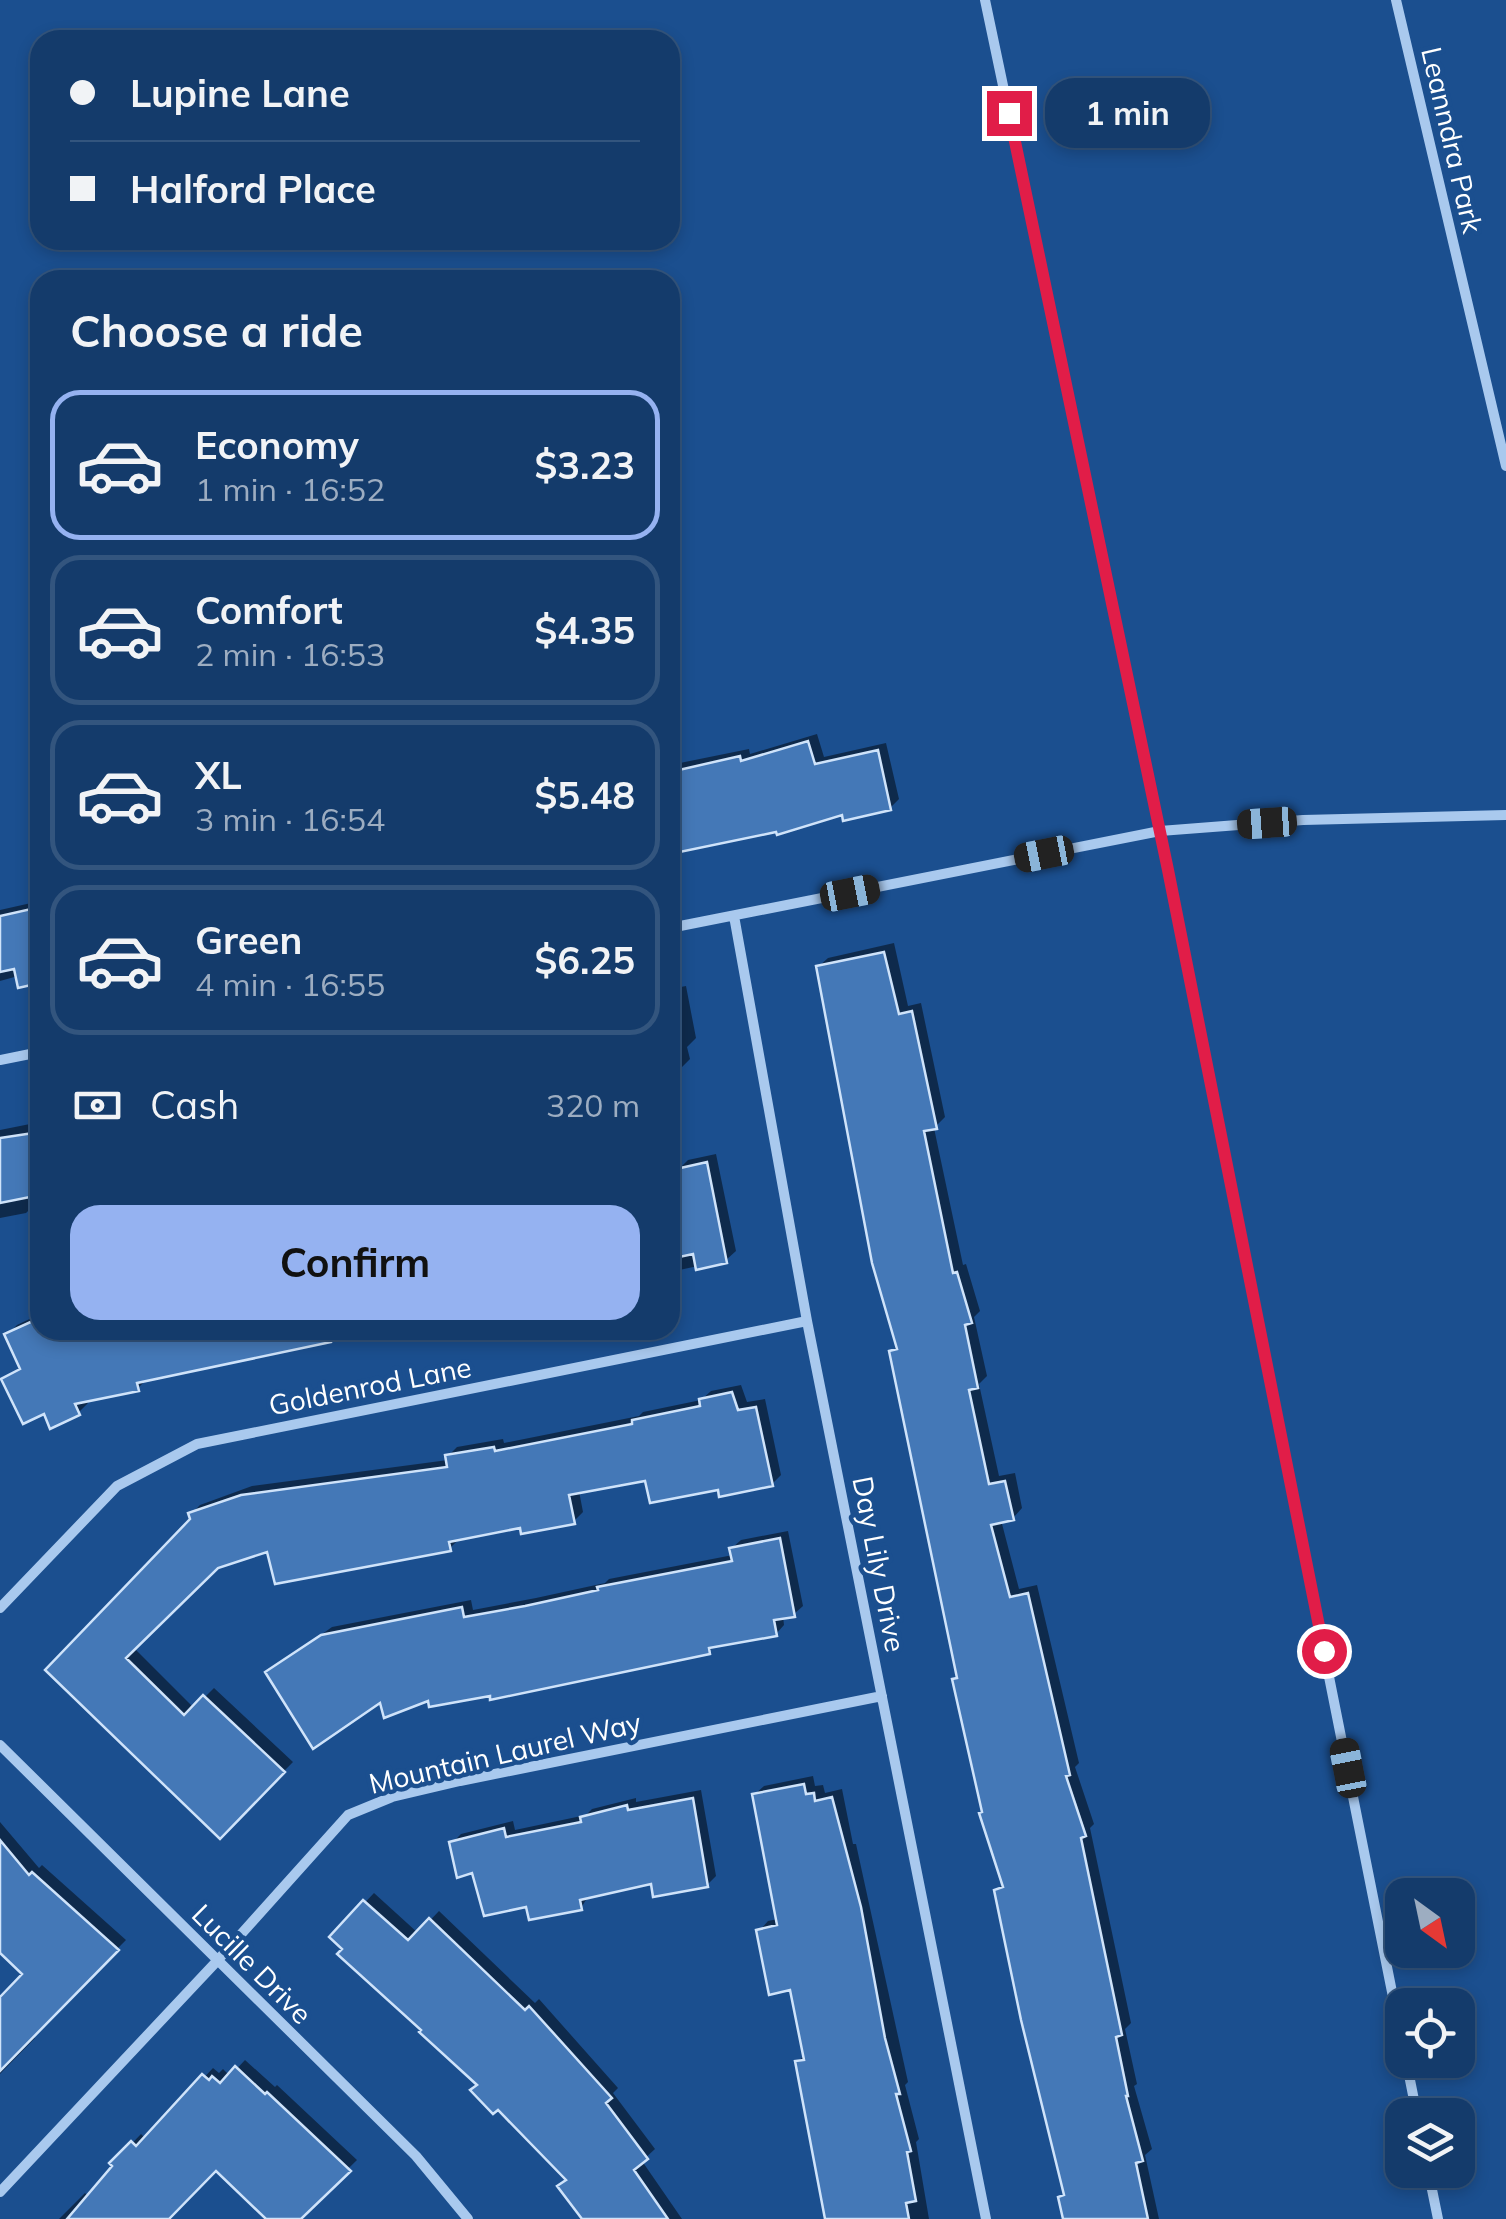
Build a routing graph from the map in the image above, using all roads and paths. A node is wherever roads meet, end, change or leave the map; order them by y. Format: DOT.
graph roads {
  1 [pos="985,0"];
  2 [pos="1396,0"];
  3 [pos="1506,466"];
  4 [pos="1506,815"];
  5 [pos="1160,831"];
  6 [pos="734,916"];
  7 [pos="680,926"];
  8 [pos="30,1054"];
  9 [pos="0,1060"];
  10 [pos="807,1321"];
  11 [pos="0,1608"];
  12 [pos="882,1696"];
  13 [pos="0,1745"];
  14 [pos="218,1962"];
  15 [pos="1391,1988"];
  16 [pos="1432,2188"];
  17 [pos="0,2192"];
  18 [pos="468,2219"];
  19 [pos="986,2219"];
  20 [pos="1438,2219"];
  1 -- 5 [label="street"];
  2 -- 3 [label="street, Leanndra Park"];
  4 -- 5 [label="street"];
  5 -- 6 [label="street"];
  5 -- 15 [label="street"];
  6 -- 7 [label="street"];
  6 -- 10 [label="street, Day Lily Drive"];
  8 -- 9 [label="street"];
  10 -- 11 [label="street, Goldenrod Lane"];
  10 -- 12 [label="street, Day Lily Drive"];
  12 -- 14 [label="street, Mountain Laurel Way"];
  12 -- 19 [label="street, Day Lily Drive"];
  13 -- 14 [label="street, Lucille Drive"];
  14 -- 17 [label="street, Mountain Laurel Way"];
  14 -- 18 [label="street, Lucille Drive"];
  16 -- 20 [label="street"];
}
